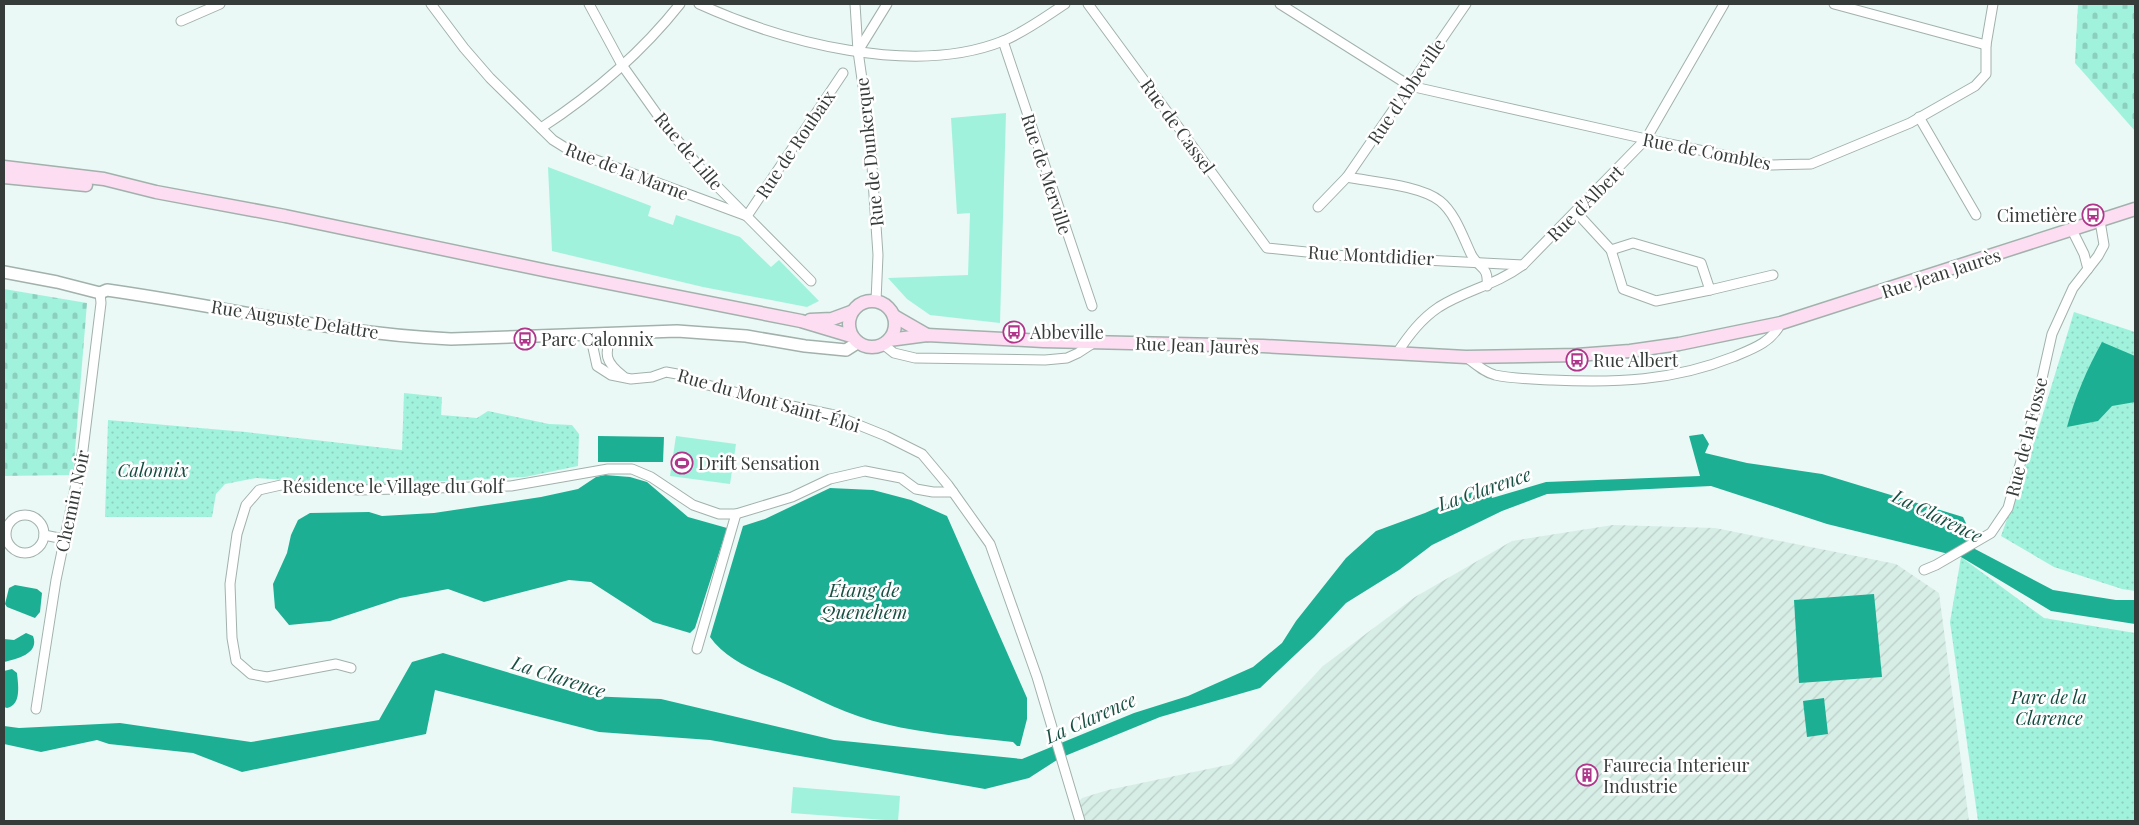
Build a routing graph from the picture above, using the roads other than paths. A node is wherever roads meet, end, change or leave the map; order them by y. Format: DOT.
graph roads {
  1 [pos="220,4"];
  2 [pos="431,4"];
  3 [pos="589,4"];
  4 [pos="680,4"];
  5 [pos="698,4"];
  6 [pos="855,4"];
  7 [pos="887,4"];
  8 [pos="1065,4"];
  9 [pos="1088,4"];
  10 [pos="1280,4"];
  11 [pos="1466,4"];
  12 [pos="1724,4"];
  13 [pos="1834,4"];
  14 [pos="1993,4"];
  15 [pos="182,21"];
  16 [pos="1003,41"];
  17 [pos="1986,45"];
  18 [pos="858,51"];
  19 [pos="622,65"];
  20 [pos="843,72"];
  21 [pos="1410,86"];
  22 [pos="1919,117"];
  23 [pos="541,128"];
  24 [pos="1646,139"];
  25 [pos="4,167"];
  26 [pos="4,177"];
  27 [pos="1347,177"];
  28 [pos="156,192"];
  29 [pos="1318,207"];
  30 [pos="2135,209"];
  31 [pos="1576,212"];
  32 [pos="1976,215"];
  33 [pos="747,216"];
  34 [pos="2100,221"];
  35 [pos="2072,230"];
  36 [pos="1268,248"];
  37 [pos="1611,250"];
  38 [pos="1475,261"];
  39 [pos="1523,265"];
  40 [pos="2088,269"];
  41 [pos="4,272"];
  42 [pos="1773,275"];
  43 [pos="811,281"];
  44 [pos="1487,286"];
  45 [pos="1710,290"];
  46 [pos="100,293"];
  47 [pos="876,301"];
  48 [pos="1092,306"];
  49 [pos="851,312"];
  50 [pos="894,316"];
  51 [pos="802,321"];
  52 [pos="1781,323"];
  53 [pos="611,333"];
  54 [pos="590,334"];
  55 [pos="927,334"];
  56 [pos="854,340"];
  57 [pos="1095,342"];
  58 [pos="886,343"];
  59 [pos="1397,353"];
  60 [pos="1466,357"];
  61 [pos="625,378"];
  62 [pos="953,492"];
  63 [pos="736,514"];
  64 [pos="44,535"];
  65 [pos="64,539"];
  66 [pos="1924,570"];
  67 [pos="697,649"];
  68 [pos="351,668"];
  69 [pos="36,709"];
  70 [pos="1080,821"];
  1 -- 15 [label="street"];
  2 -- 23 [label="street, Rue de la Marne"];
  3 -- 19 [label="street, Rue de Lille"];
  4 -- 19 [label="street"];
  5 -- 18 [label="street"];
  6 -- 18 [label="street, Rue de Dunkerque"];
  7 -- 18 [label="street"];
  8 -- 16 [label="street"];
  9 -- 36 [label="street, Rue de Cassel"];
  10 -- 21 [label="street, Rue de Combles"];
  11 -- 21 [label="street, Rue d'Abbeville"];
  12 -- 24 [label="street, Rue d'Albert"];
  13 -- 17 [label="street"];
  14 -- 17 [label="street"];
  16 -- 18 [label="street"];
  16 -- 48 [label="street, Rue de Merville"];
  17 -- 22 [label="street, Rue de Combles"];
  18 -- 47 [label="street, Rue de Dunkerque"];
  19 -- 23 [label="street"];
  19 -- 33 [label="street, Rue de Lille"];
  20 -- 33 [label="street, Rue de Roubaix"];
  21 -- 24 [label="street, Rue de Combles"];
  21 -- 27 [label="street, Rue d'Abbeville"];
  22 -- 24 [label="street, Rue de Combles"];
  22 -- 32 [label="street"];
  23 -- 33 [label="street, Rue de la Marne"];
  24 -- 31 [label="street, Rue d'Albert"];
  25 -- 28 [label="main road"];
  26 -- 28 [label="main road"];
  27 -- 29 [label="street, Rue d'Abbeville"];
  27 -- 38 [label="street"];
  28 -- 51 [label="main road"];
  30 -- 34 [label="main road, Rue Jean Jaurès"];
  31 -- 37 [label="street"];
  31 -- 39 [label="street, Rue d'Albert"];
  33 -- 43 [label="street, Rue de Lille"];
  34 -- 35 [label="main road, Rue Jean Jaurès"];
  34 -- 40 [label="street, Rue de la Fosse"];
  35 -- 40 [label="street"];
  35 -- 52 [label="main road, Rue Jean Jaurès"];
  36 -- 38 [label="street, Rue Montdidier"];
  37 -- 45 [label="street"];
  37 -- 45 [label="street"];
  38 -- 39 [label="street, Rue Montdidier"];
  38 -- 44 [label="street"];
  39 -- 44 [label="street, Rue d'Albert"];
  40 -- 66 [label="street, Rue de la Fosse"];
  41 -- 46 [label="street, Rue Auguste Delattre"];
  42 -- 45 [label="street"];
  44 -- 59 [label="street, Rue d'Albert"];
  46 -- 54 [label="street, Rue Auguste Delattre"];
  46 -- 65 [label="street, Chemin Noir"];
  47 -- 49 [label="main road"];
  47 -- 50 [label="main road"];
  49 -- 51 [label="main road"];
  49 -- 56 [label="main road"];
  50 -- 55 [label="main road, Rue Jean Jaurès"];
  50 -- 58 [label="main road"];
  51 -- 56 [label="main road"];
  52 -- 60 [label="main road, Rue Jean Jaurès"];
  52 -- 60 [label="street"];
  53 -- 54 [label="street, Rue Auguste Delattre"];
  53 -- 56 [label="street, Rue Auguste Delattre"];
  53 -- 61 [label="street"];
  54 -- 61 [label="street, Rue du Mont Saint-Éloi"];
  55 -- 57 [label="main road, Rue Jean Jaurès"];
  55 -- 58 [label="main road, Rue Jean Jaurès"];
  56 -- 58 [label="main road"];
  57 -- 58 [label="street"];
  57 -- 59 [label="main road, Rue Jean Jaurès"];
  59 -- 60 [label="main road, Rue Jean Jaurès"];
  61 -- 62 [label="street, Rue du Mont Saint-Éloi"];
  62 -- 63 [label="street, Résidence le Village du Golf"];
  62 -- 70 [label="street, Rue du Mont Saint-Éloi"];
  63 -- 67 [label="street"];
  63 -- 68 [label="street, Résidence le Village du Golf"];
  64 -- 64 [label="street"];
  64 -- 65 [label="street"];
  65 -- 69 [label="street, Chemin Noir"];
}
